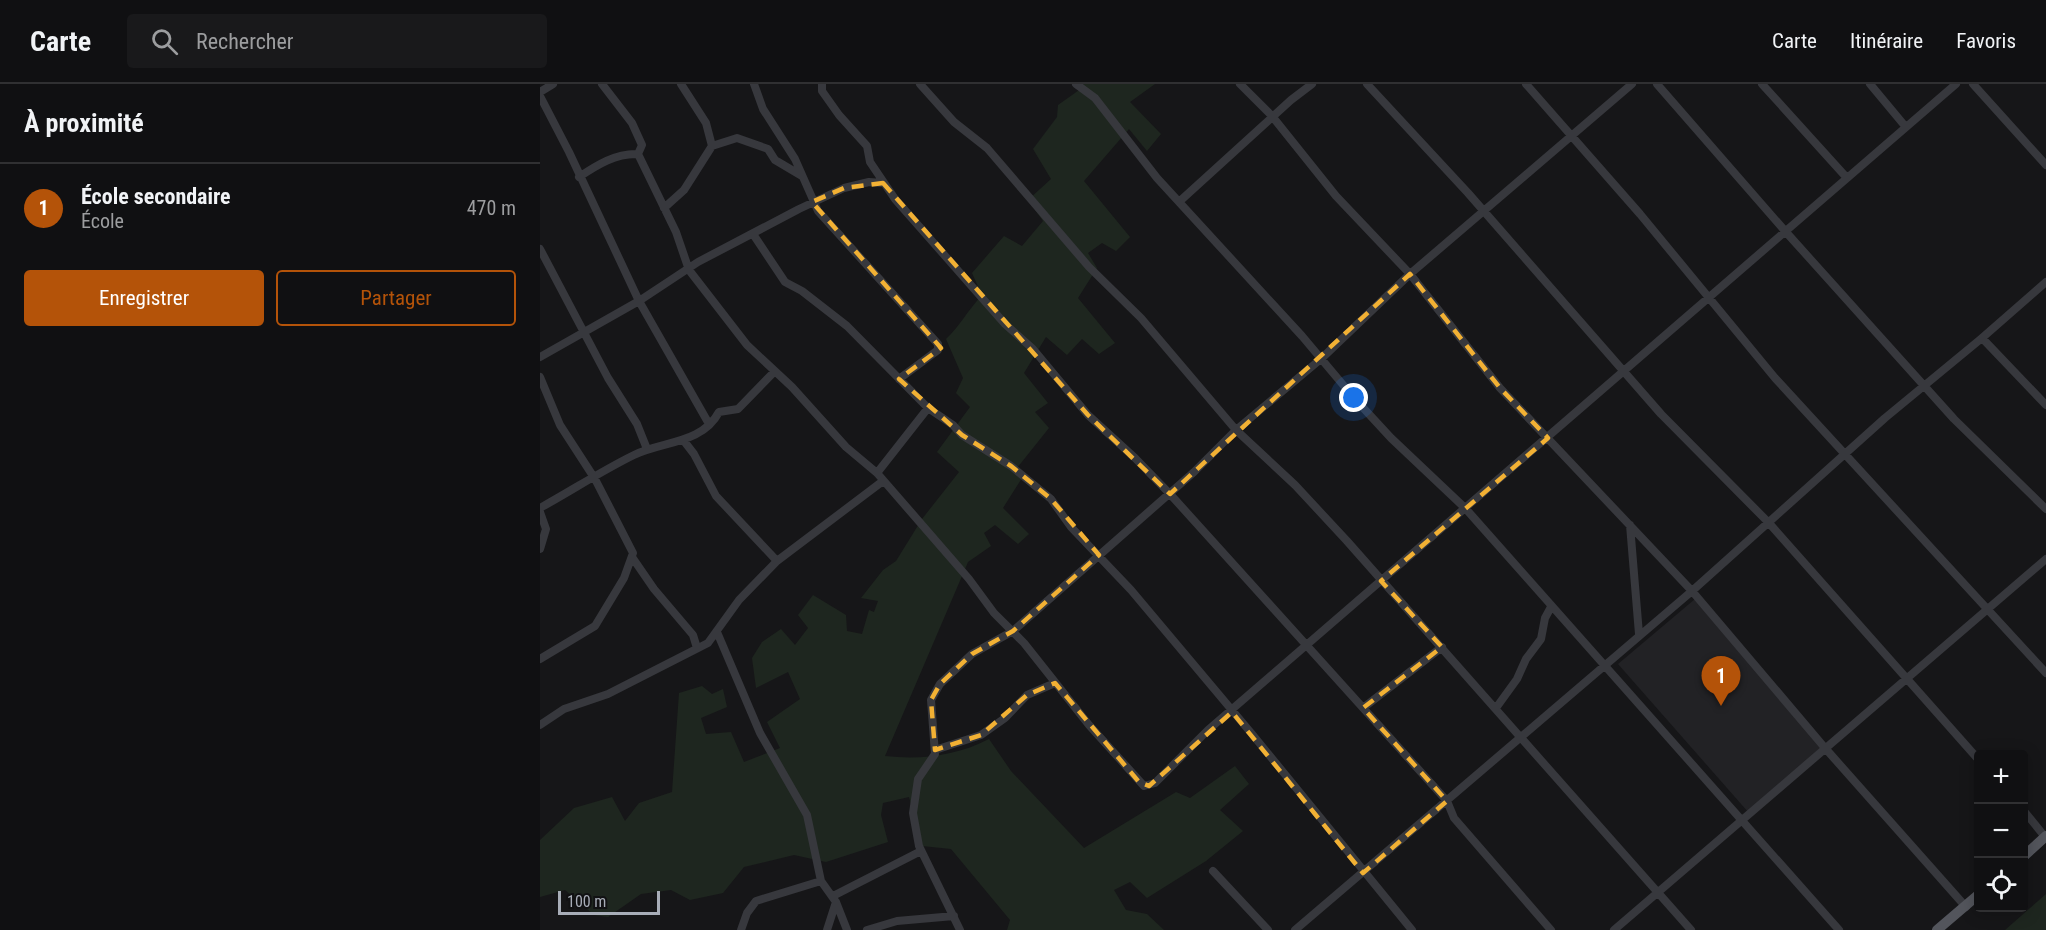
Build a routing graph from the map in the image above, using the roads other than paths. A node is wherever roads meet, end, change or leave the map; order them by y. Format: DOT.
graph roads {
  1 [pos="553,84"];
  2 [pos="602,84"];
  3 [pos="681,84"];
  4 [pos="754,84"];
  5 [pos="822,84"];
  6 [pos="920,84"];
  7 [pos="1076,84"];
  8 [pos="1240,84"];
  9 [pos="1312,84"];
  10 [pos="1367,84"];
  11 [pos="1526,84"];
  12 [pos="1632,84"];
  13 [pos="1657,84"];
  14 [pos="1762,84"];
  15 [pos="1870,84"];
  16 [pos="1956,84"];
  17 [pos="1973,84"];
  18 [pos="540,94"];
  19 [pos="1272,116"];
  20 [pos="1905,126"];
  21 [pos="1571,135"];
  22 [pos="712,146"];
  23 [pos="638,154"];
  24 [pos="2046,165"];
  25 [pos="875,169"];
  26 [pos="802,176"];
  27 [pos="579,177"];
  28 [pos="1847,178"];
  29 [pos="869,182"];
  30 [pos="883,183"];
  31 [pos="1180,201"];
  32 [pos="812,202"];
  33 [pos="664,208"];
  34 [pos="1483,211"];
  35 [pos="1785,231"];
  36 [pos="753,234"];
  37 [pos="540,249"];
  38 [pos="689,270"];
  39 [pos="1410,274"];
  40 [pos="2046,282"];
  41 [pos="1707,297"];
  42 [pos="639,301"];
  43 [pos="585,332"];
  44 [pos="1982,338"];
  45 [pos="540,357"];
  46 [pos="1322,358"];
  47 [pos="775,371"];
  48 [pos="1624,372"];
  49 [pos="540,377"];
  50 [pos="899,379"];
  51 [pos="1924,386"];
  52 [pos="2046,405"];
  53 [pos="928,408"];
  54 [pos="709,424"];
  55 [pos="1236,430"];
  56 [pos="1548,438"];
  57 [pos="684,441"];
  58 [pos="647,449"];
  59 [pos="1846,454"];
  60 [pos="877,473"];
  61 [pos="595,479"];
  62 [pos="883,481"];
  63 [pos="1170,494"];
  64 [pos="1466,508"];
  65 [pos="2046,509"];
  66 [pos="540,510"];
  67 [pos="1769,523"];
  68 [pos="1630,525"];
  69 [pos="540,549"];
  70 [pos="1099,555"];
  71 [pos="632,557"];
  72 [pos="2046,559"];
  73 [pos="777,561"];
  74 [pos="1381,581"];
  75 [pos="1692,591"];
  76 [pos="1551,608"];
  77 [pos="1989,608"];
  78 [pos="1013,631"];
  79 [pos="717,632"];
  80 [pos="1639,634"];
  81 [pos="1442,646"];
  82 [pos="1306,647"];
  83 [pos="697,648"];
  84 [pos="540,659"];
  85 [pos="1604,665"];
  86 [pos="2046,673"];
  87 [pos="1906,678"];
  88 [pos="1055,683"];
  89 [pos="1363,708"];
  90 [pos="1496,708"];
  91 [pos="1232,712"];
  92 [pos="540,725"];
  93 [pos="1520,736"];
  94 [pos="1825,748"];
  95 [pos="935,750"];
  96 [pos="1974,754"];
  97 [pos="1447,801"];
  98 [pos="2028,816"];
  99 [pos="1743,821"];
  100 [pos="2046,837"];
  101 [pos="921,851"];
  102 [pos="2028,853"];
  103 [pos="1213,871"];
  104 [pos="1363,873"];
  105 [pos="822,880"];
  106 [pos="1658,891"];
  107 [pos="834,899"];
  108 [pos="1974,899"];
  109 [pos="1965,907"];
  110 [pos="954,916"];
  111 [pos="741,930"];
  112 [pos="826,930"];
  113 [pos="847,930"];
  114 [pos="867,930"];
  115 [pos="960,930"];
  116 [pos="1268,930"];
  117 [pos="1295,930"];
  118 [pos="1412,930"];
  119 [pos="1551,930"];
  120 [pos="1614,930"];
  121 [pos="1691,930"];
  122 [pos="1839,930"];
  123 [pos="1937,930"];
  1 -- 18 [label="street"];
  2 -- 23 [label="street"];
  3 -- 22 [label="street"];
  4 -- 26 [label="street"];
  5 -- 25 [label="street"];
  6 -- 55 [label="street"];
  7 -- 31 [label="street"];
  8 -- 19 [label="street"];
  9 -- 19 [label="street"];
  10 -- 34 [label="street"];
  11 -- 21 [label="street"];
  12 -- 21 [label="street"];
  13 -- 35 [label="street"];
  14 -- 28 [label="street"];
  15 -- 20 [label="street"];
  16 -- 20 [label="street"];
  17 -- 24 [label="street"];
  18 -- 27 [label="street"];
  19 -- 31 [label="street"];
  19 -- 39 [label="street"];
  20 -- 28 [label="street"];
  21 -- 34 [label="street"];
  21 -- 41 [label="street"];
  22 -- 26 [label="street"];
  22 -- 33 [label="street"];
  23 -- 27 [label="street"];
  23 -- 33 [label="street"];
  25 -- 29 [label="street"];
  25 -- 30 [label="street"];
  26 -- 32 [label="street"];
  27 -- 42 [label="street"];
  28 -- 35 [label="street"];
  29 -- 30 [label="street"];
  29 -- 32 [label="street"];
  30 -- 63 [label="street"];
  31 -- 46 [label="street"];
  32 -- 36 [label="street"];
  32 -- 50 [label="street"];
  33 -- 38 [label="street"];
  34 -- 39 [label="street"];
  34 -- 48 [label="street"];
  35 -- 41 [label="street"];
  35 -- 51 [label="street"];
  36 -- 38 [label="street"];
  36 -- 50 [label="street"];
  37 -- 43 [label="street"];
  38 -- 42 [label="street"];
  38 -- 47 [label="street"];
  39 -- 46 [label="street"];
  39 -- 56 [label="street"];
  40 -- 44 [label="street"];
  41 -- 48 [label="street"];
  41 -- 59 [label="street"];
  42 -- 43 [label="street"];
  42 -- 54 [label="street"];
  43 -- 45 [label="street"];
  43 -- 58 [label="street"];
  44 -- 51 [label="street"];
  44 -- 52 [label="street"];
  46 -- 55 [label="street"];
  46 -- 64 [label="street"];
  47 -- 54 [label="street"];
  47 -- 60 [label="street"];
  48 -- 56 [label="street"];
  48 -- 67 [label="street"];
  49 -- 61 [label="street"];
  50 -- 53 [label="street"];
  51 -- 59 [label="street"];
  51 -- 65 [label="street"];
  53 -- 60 [label="street"];
  53 -- 70 [label="street"];
  54 -- 57 [label="street"];
  55 -- 63 [label="street"];
  55 -- 74 [label="street"];
  56 -- 64 [label="street"];
  56 -- 68 [label="street"];
  57 -- 58 [label="street"];
  57 -- 73 [label="street"];
  58 -- 61 [label="street"];
  59 -- 67 [label="street"];
  59 -- 77 [label="street"];
  60 -- 62 [label="street"];
  61 -- 66 [label="street"];
  61 -- 71 [label="street"];
  62 -- 73 [label="street"];
  62 -- 78 [label="street"];
  63 -- 70 [label="street"];
  63 -- 82 [label="street"];
  64 -- 74 [label="street"];
  64 -- 76 [label="street"];
  66 -- 69 [label="street"];
  67 -- 75 [label="street"];
  67 -- 87 [label="street"];
  68 -- 75 [label="street"];
  68 -- 80 [label="street"];
  70 -- 78 [label="street"];
  70 -- 91 [label="street"];
  71 -- 83 [label="street"];
  71 -- 84 [label="street"];
  72 -- 77 [label="street"];
  73 -- 79 [label="street"];
  74 -- 81 [label="street"];
  74 -- 82 [label="street"];
  75 -- 80 [label="street"];
  75 -- 94 [label="street"];
  76 -- 85 [label="street"];
  76 -- 90 [label="street"];
  77 -- 86 [label="street"];
  77 -- 87 [label="street"];
  78 -- 88 [label="street"];
  78 -- 95 [label="street"];
  79 -- 83 [label="street"];
  79 -- 105 [label="street"];
  80 -- 85 [label="street"];
  81 -- 89 [label="street"];
  81 -- 90 [label="street"];
  82 -- 89 [label="street"];
  82 -- 91 [label="street"];
  83 -- 92 [label="street"];
  85 -- 93 [label="street"];
  85 -- 99 [label="street"];
  87 -- 94 [label="street"];
  87 -- 96 [label="street"];
  88 -- 91 [label="street"];
  88 -- 95 [label="street"];
  89 -- 97 [label="street"];
  90 -- 93 [label="street"];
  91 -- 104 [label="street"];
  93 -- 97 [label="street"];
  93 -- 106 [label="street"];
  94 -- 99 [label="street"];
  94 -- 109 [label="street"];
  95 -- 101 [label="street"];
  97 -- 104 [label="street"];
  97 -- 119 [label="street"];
  98 -- 100 [label="street"];
  99 -- 106 [label="street"];
  99 -- 122 [label="street"];
  100 -- 102 [label="main road"];
  101 -- 107 [label="street"];
  101 -- 110 [label="street"];
  103 -- 116 [label="street"];
  104 -- 117 [label="street"];
  104 -- 118 [label="street"];
  105 -- 107 [label="street"];
  105 -- 111 [label="street"];
  106 -- 120 [label="street"];
  106 -- 121 [label="street"];
  107 -- 112 [label="street"];
  107 -- 113 [label="street"];
  108 -- 109 [label="main road"];
  109 -- 123 [label="main road"];
  110 -- 114 [label="street"];
  110 -- 115 [label="street"];
}
